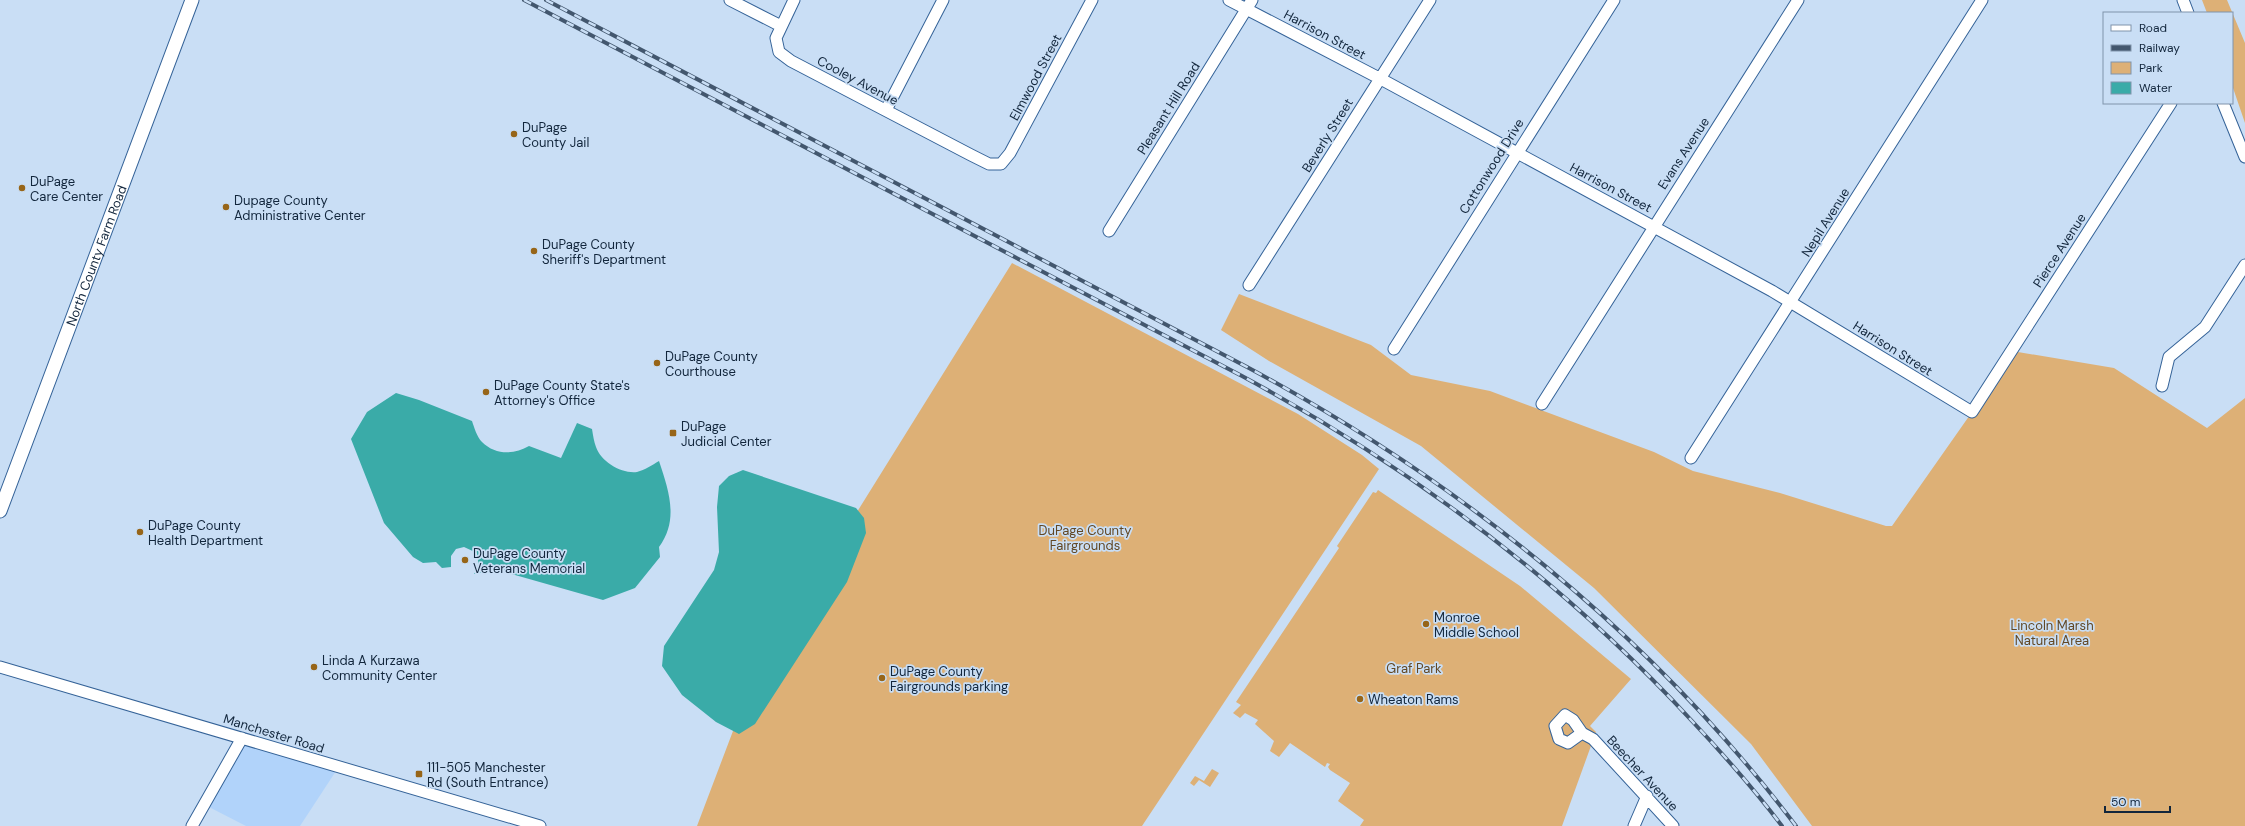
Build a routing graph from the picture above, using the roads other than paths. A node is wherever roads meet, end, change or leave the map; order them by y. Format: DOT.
graph roads {
  1 [pos="192,0"];
  2 [pos="730,0"];
  3 [pos="794,0"];
  4 [pos="943,0"];
  5 [pos="1092,0"];
  6 [pos="1229,0"];
  7 [pos="1430,0"];
  8 [pos="1614,0"];
  9 [pos="1798,0"];
  10 [pos="1982,0"];
  11 [pos="2183,0"];
  12 [pos="1249,4"];
  13 [pos="2188,12"];
  14 [pos="781,26"];
  15 [pos="1379,78"];
  16 [pos="2170,104"];
  17 [pos="2223,104"];
  18 [pos="886,110"];
  19 [pos="1516,152"];
  20 [pos="2245,157"];
  21 [pos="1001,164"];
  22 [pos="1653,226"];
  23 [pos="1109,231"];
  24 [pos="2245,265"];
  25 [pos="1249,285"];
  26 [pos="1792,302"];
  27 [pos="1394,349"];
  28 [pos="2162,386"];
  29 [pos="1542,404"];
  30 [pos="1972,412"];
  31 [pos="1691,458"];
  32 [pos="0,511"];
  33 [pos="0,667"];
  34 [pos="1582,733"];
  35 [pos="242,738"];
  36 [pos="1647,796"];
  37 [pos="192,826"];
  38 [pos="540,826"];
  39 [pos="1634,826"];
  40 [pos="1673,826"];
  1 -- 32 [label="main road, North County Farm Road"];
  2 -- 14 [label="street"];
  3 -- 14 [label="street, Cooley Avenue"];
  4 -- 18 [label="street"];
  5 -- 21 [label="street, Elmwood Street"];
  6 -- 12 [label="street, Harrison Street"];
  7 -- 15 [label="street, Beverly Street"];
  8 -- 19 [label="street, Cottonwood Drive"];
  9 -- 22 [label="street, Evans Avenue"];
  10 -- 26 [label="street, Nepil Avenue"];
  11 -- 13 [label="street"];
  12 -- 15 [label="street, Harrison Street"];
  12 -- 23 [label="street, Pleasant Hill Road"];
  14 -- 18 [label="street, Cooley Avenue"];
  15 -- 19 [label="street, Harrison Street"];
  15 -- 25 [label="street, Beverly Street"];
  16 -- 30 [label="street, Pierce Avenue"];
  17 -- 20 [label="street"];
  18 -- 21 [label="street, Cooley Avenue"];
  19 -- 22 [label="street, Harrison Street"];
  19 -- 27 [label="street, Cottonwood Drive"];
  22 -- 26 [label="street, Harrison Street"];
  22 -- 29 [label="street, Evans Avenue"];
  24 -- 28 [label="street"];
  26 -- 30 [label="street, Harrison Street"];
  26 -- 31 [label="street, Nepil Avenue"];
  33 -- 35 [label="street, Manchester Road"];
  34 -- 36 [label="street, Beecher Avenue"];
  35 -- 37 [label="street"];
  35 -- 38 [label="street, Manchester Road"];
  36 -- 39 [label="street"];
  36 -- 40 [label="street, Beecher Avenue"];
}
